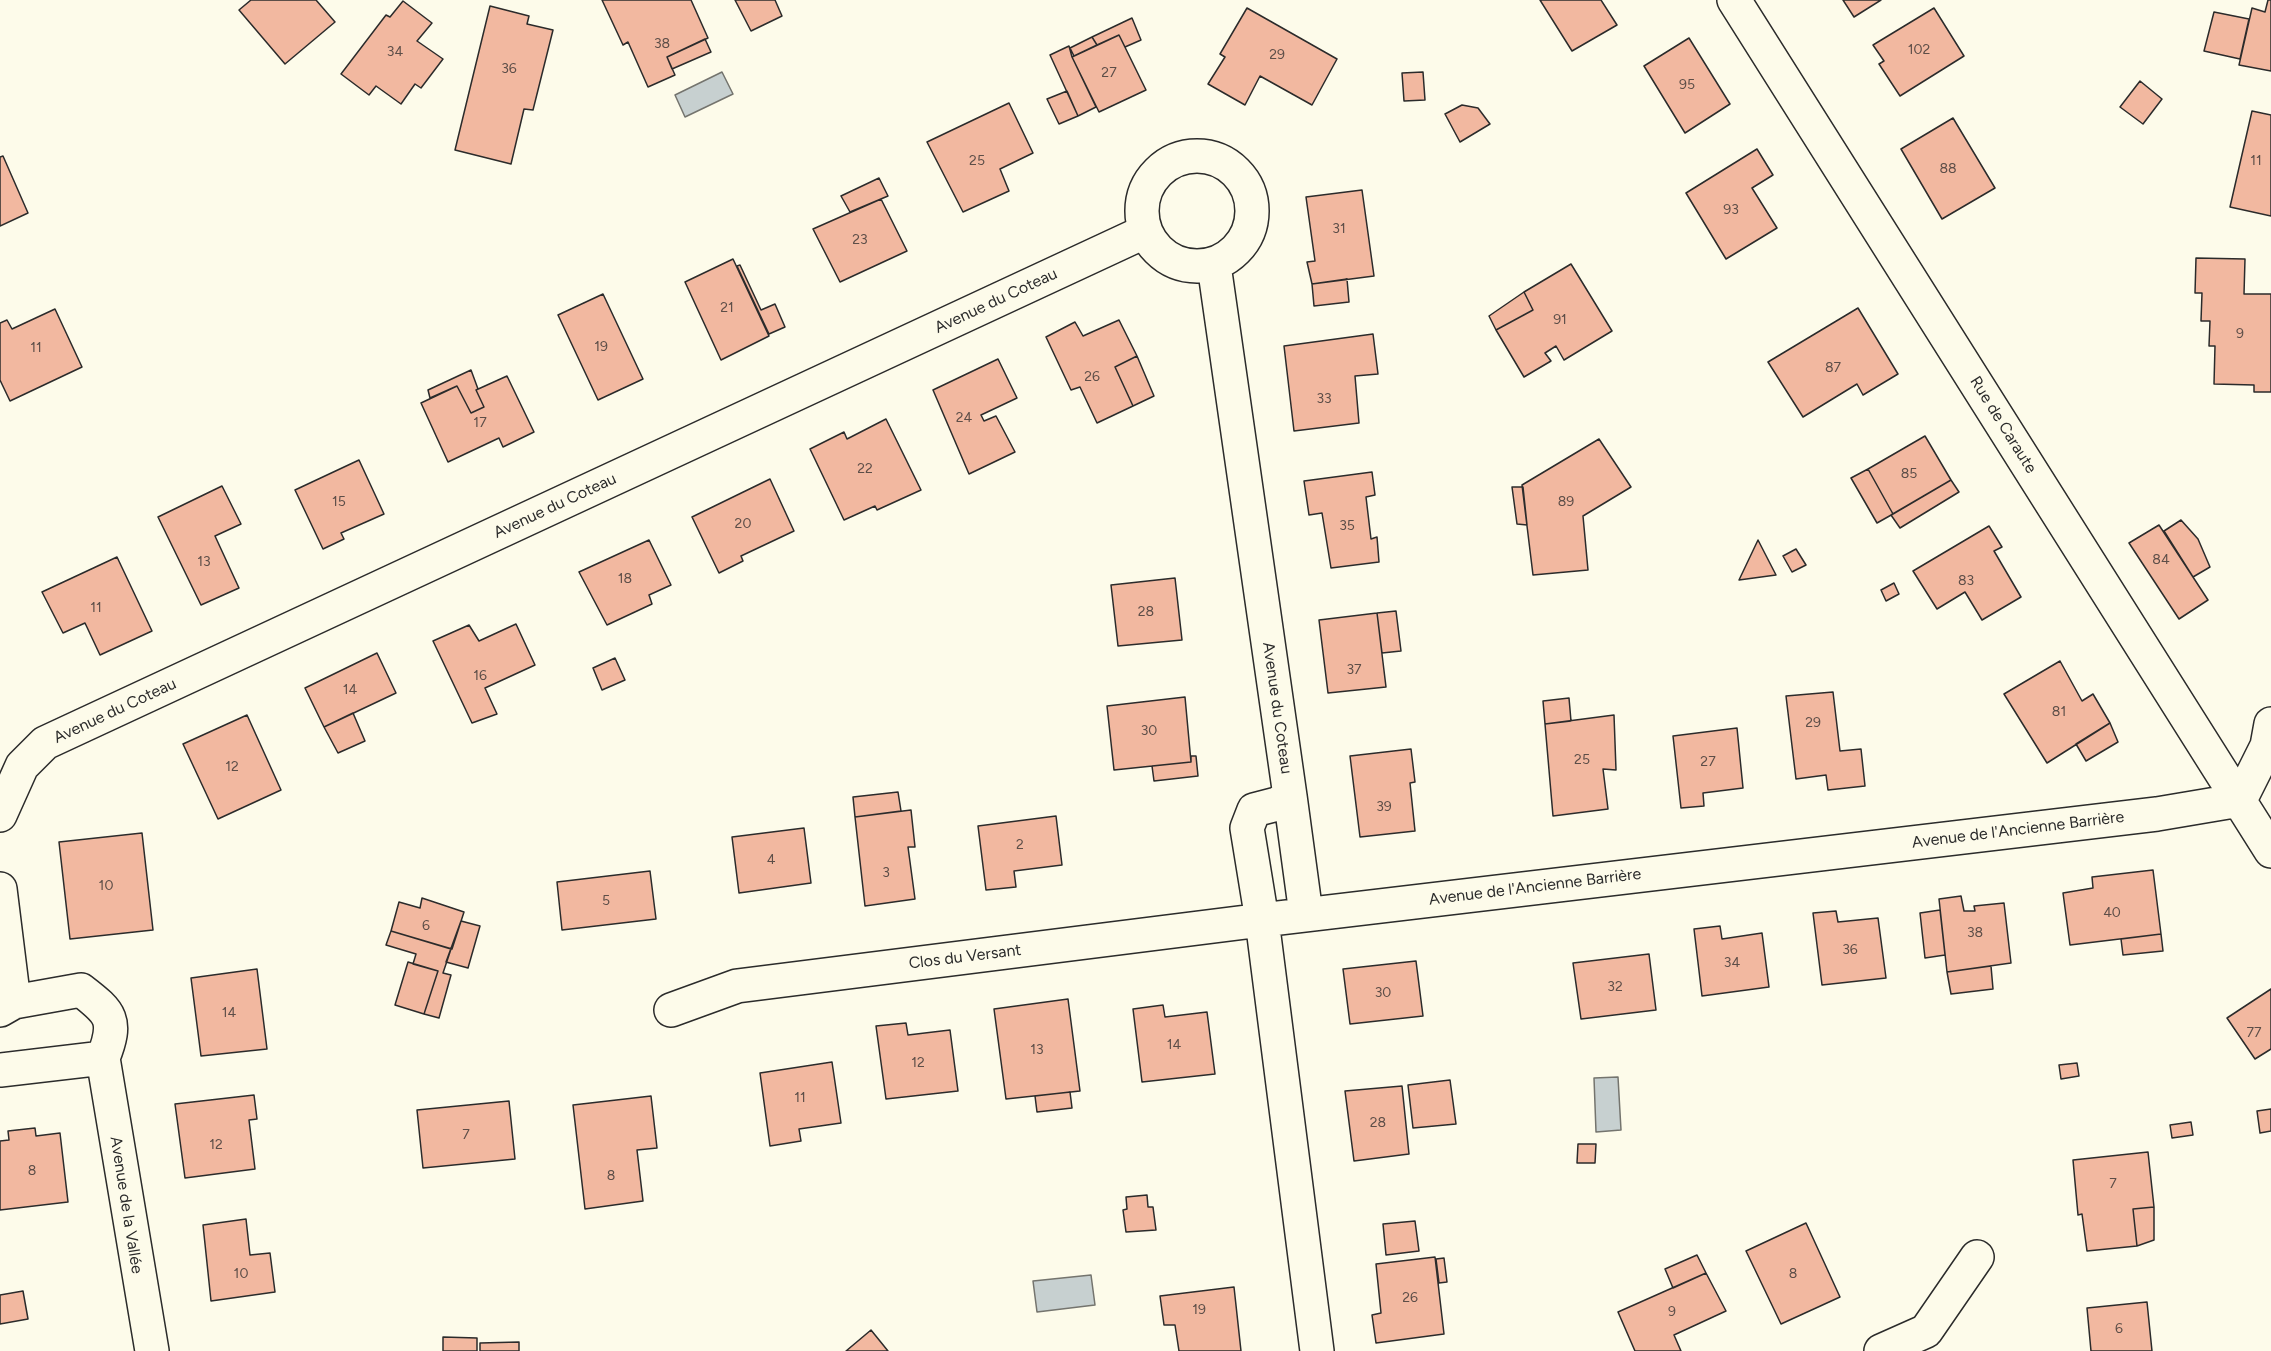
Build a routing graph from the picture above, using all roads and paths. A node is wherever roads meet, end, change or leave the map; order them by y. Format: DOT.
graph roads {
  1 [pos="1734,0"];
  2 [pos="1144,232"];
  3 [pos="1214,265"];
  4 [pos="2271,724"];
  5 [pos="1290,796"];
  6 [pos="2240,800"];
  7 [pos="0,815"];
  8 [pos="2271,851"];
  9 [pos="0,889"];
  10 [pos="1306,914"];
  11 [pos="1262,920"];
  12 [pos="7,1006"];
  13 [pos="671,1010"];
  14 [pos="103,1058"];
  15 [pos="0,1070"];
  16 [pos="1977,1257"];
  17 [pos="152,1351"];
  18 [pos="1317,1351"];
  19 [pos="1881,1351"];
  1 -- 6 [label="street, Rue de Caraute"];
  2 -- 3 [label="street"];
  2 -- 3 [label="street"];
  2 -- 7 [label="street, Avenue du Coteau"];
  3 -- 5 [label="street, Avenue du Coteau"];
  4 -- 6 [label="street"];
  5 -- 10 [label="street, Avenue du Coteau"];
  5 -- 11 [label="street, Avenue du Coteau"];
  6 -- 8 [label="street, Rue de Caraute"];
  6 -- 10 [label="street, Avenue de l'Ancienne Barrière"];
  9 -- 12 [label="street"];
  10 -- 11 [label="street, Avenue de l'Ancienne Barrière"];
  11 -- 13 [label="street, Clos du Versant"];
  11 -- 18 [label="street"];
  12 -- 14 [label="street"];
  14 -- 15 [label="street"];
  14 -- 17 [label="street, Avenue de la Vallée"];
  16 -- 19 [label="street"];
}
